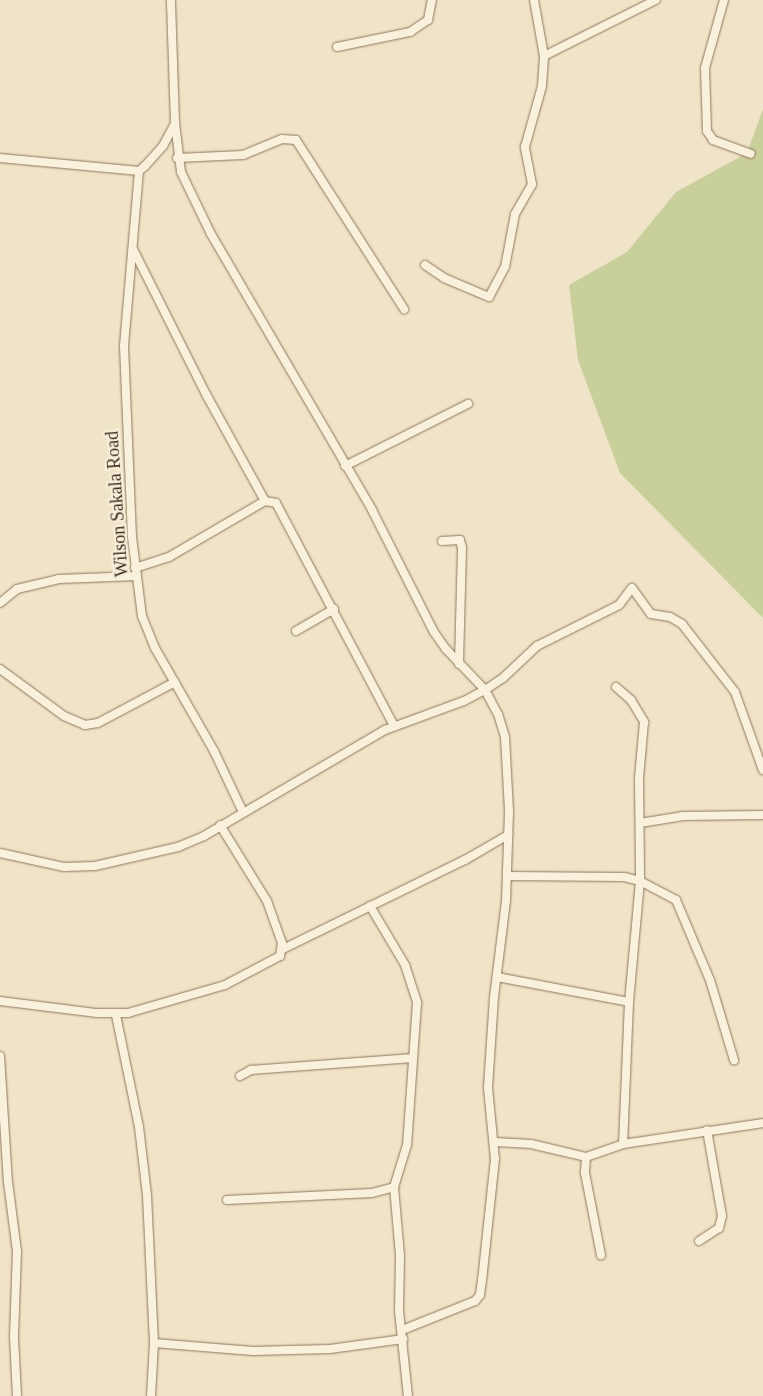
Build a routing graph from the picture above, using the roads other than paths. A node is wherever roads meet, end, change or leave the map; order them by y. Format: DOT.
graph roads {
  1 [pos="171,0"];
  2 [pos="432,0"];
  3 [pos="534,0"];
  4 [pos="656,0"];
  5 [pos="724,0"];
  6 [pos="337,47"];
  7 [pos="544,56"];
  8 [pos="175,123"];
  9 [pos="751,154"];
  10 [pos="0,158"];
  11 [pos="177,158"];
  12 [pos="140,171"];
  13 [pos="133,249"];
  14 [pos="425,265"];
  15 [pos="404,309"];
  16 [pos="468,404"];
  17 [pos="344,466"];
  18 [pos="265,501"];
  19 [pos="442,541"];
  20 [pos="136,572"];
  21 [pos="0,602"];
  22 [pos="334,609"];
  23 [pos="296,631"];
  24 [pos="459,664"];
  25 [pos="0,669"];
  26 [pos="175,682"];
  27 [pos="616,687"];
  28 [pos="485,690"];
  29 [pos="394,726"];
  30 [pos="761,756"];
  31 [pos="763,770"];
  32 [pos="243,812"];
  33 [pos="763,815"];
  34 [pos="640,823"];
  35 [pos="220,825"];
  36 [pos="508,835"];
  37 [pos="0,853"];
  38 [pos="507,876"];
  39 [pos="640,881"];
  40 [pos="370,906"];
  41 [pos="283,949"];
  42 [pos="497,976"];
  43 [pos="0,1001"];
  44 [pos="629,1002"];
  45 [pos="116,1015"];
  46 [pos="0,1056"];
  47 [pos="413,1058"];
  48 [pos="734,1060"];
  49 [pos="240,1076"];
  50 [pos="763,1123"];
  51 [pos="707,1130"];
  52 [pos="495,1142"];
  53 [pos="623,1144"];
  54 [pos="586,1157"];
  55 [pos="394,1187"];
  56 [pos="227,1200"];
  57 [pos="699,1241"];
  58 [pos="601,1255"];
  59 [pos="402,1330"];
  60 [pos="404,1339"];
  61 [pos="154,1343"];
  62 [pos="17,1396"];
  63 [pos="151,1396"];
  64 [pos="408,1396"];
  1 -- 8 [label="street"];
  2 -- 6 [label="street"];
  3 -- 7 [label="street"];
  4 -- 7 [label="street"];
  5 -- 9 [label="street"];
  7 -- 14 [label="street"];
  8 -- 11 [label="street"];
  8 -- 12 [label="street"];
  10 -- 12 [label="street"];
  11 -- 15 [label="street"];
  11 -- 17 [label="street"];
  12 -- 13 [label="street, Wilson Sakala Road"];
  13 -- 18 [label="street"];
  13 -- 20 [label="street, Wilson Sakala Road"];
  16 -- 17 [label="street"];
  17 -- 24 [label="street"];
  18 -- 20 [label="street"];
  18 -- 22 [label="street"];
  19 -- 24 [label="street"];
  20 -- 21 [label="street"];
  20 -- 26 [label="street, Wilson Sakala Road"];
  22 -- 23 [label="street"];
  22 -- 29 [label="street"];
  24 -- 28 [label="street"];
  25 -- 26 [label="street"];
  26 -- 32 [label="street, Wilson Sakala Road"];
  27 -- 34 [label="street"];
  28 -- 29 [label="street"];
  28 -- 30 [label="street"];
  28 -- 36 [label="street"];
  29 -- 32 [label="street"];
  30 -- 31 [label="street"];
  32 -- 35 [label="street"];
  33 -- 34 [label="street"];
  34 -- 39 [label="street"];
  35 -- 37 [label="street"];
  35 -- 41 [label="street"];
  36 -- 38 [label="street"];
  36 -- 40 [label="street"];
  38 -- 39 [label="street"];
  38 -- 42 [label="street"];
  39 -- 44 [label="street"];
  39 -- 48 [label="street"];
  40 -- 41 [label="street"];
  40 -- 47 [label="street"];
  41 -- 45 [label="street"];
  42 -- 44 [label="street"];
  42 -- 52 [label="street"];
  43 -- 45 [label="street"];
  44 -- 53 [label="street"];
  45 -- 61 [label="street"];
  46 -- 62 [label="street"];
  47 -- 49 [label="street"];
  47 -- 55 [label="street"];
  50 -- 51 [label="street"];
  51 -- 53 [label="street"];
  51 -- 57 [label="street"];
  52 -- 54 [label="street"];
  52 -- 59 [label="street"];
  53 -- 54 [label="street"];
  54 -- 58 [label="street"];
  55 -- 56 [label="street"];
  55 -- 59 [label="street"];
  59 -- 60 [label="street"];
  60 -- 61 [label="street"];
  60 -- 64 [label="street"];
  61 -- 63 [label="street"];
}
